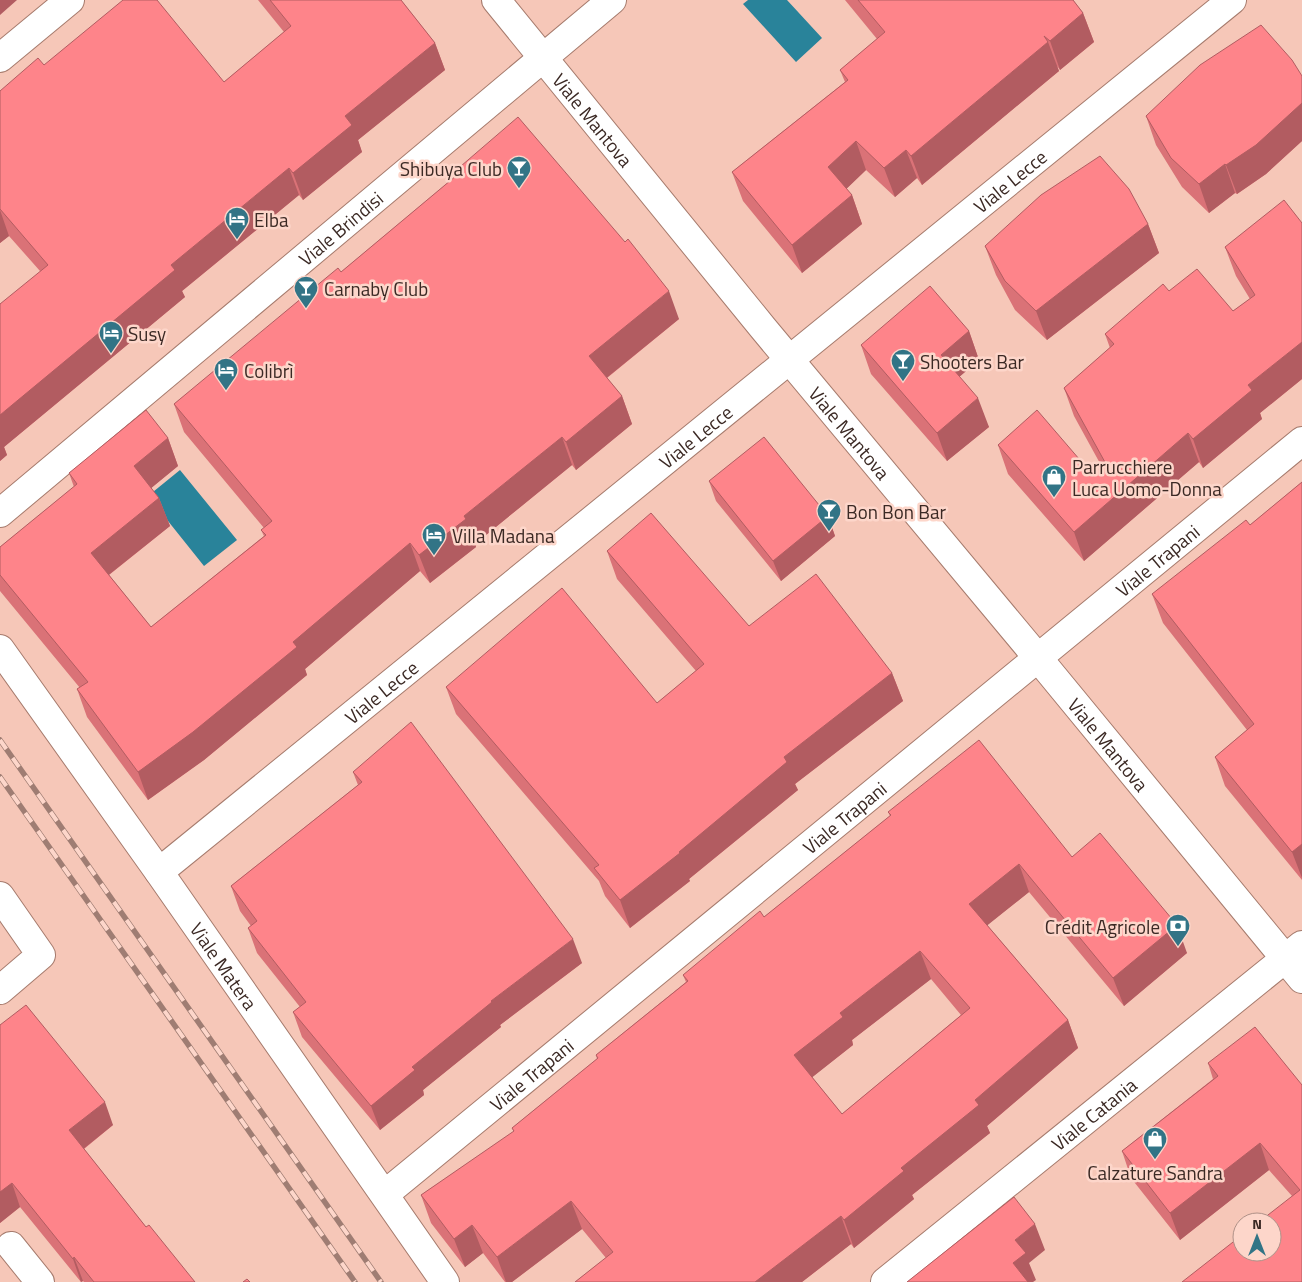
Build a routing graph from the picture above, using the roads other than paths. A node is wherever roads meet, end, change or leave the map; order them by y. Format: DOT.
graph roads {
  1 [pos="70,0"];
  2 [pos="496,0"];
  3 [pos="612,0"];
  4 [pos="1232,0"];
  5 [pos="543,57"];
  6 [pos="0,58"];
  7 [pos="790,359"];
  8 [pos="1302,440"];
  9 [pos="0,514"];
  10 [pos="0,649"];
  11 [pos="1038,658"];
  12 [pos="159,872"];
  13 [pos="0,896"];
  14 [pos="1296,961"];
  15 [pos="0,990"];
  16 [pos="385,1194"];
  17 [pos="11,1246"];
  18 [pos="40,1282"];
  19 [pos="445,1282"];
  20 [pos="884,1282"];
  1 -- 6 [label="street"];
  2 -- 5 [label="street, Viale Mantova"];
  3 -- 5 [label="street, Viale Brindisi"];
  4 -- 7 [label="street, Viale Lecce"];
  5 -- 7 [label="street, Viale Mantova"];
  5 -- 9 [label="street, Viale Brindisi"];
  7 -- 11 [label="street, Viale Mantova"];
  7 -- 12 [label="street, Viale Lecce"];
  8 -- 11 [label="street, Viale Trapani"];
  10 -- 12 [label="street, Viale Matera"];
  11 -- 14 [label="street, Viale Mantova"];
  11 -- 16 [label="street, Viale Trapani"];
  12 -- 16 [label="street, Viale Matera"];
  13 -- 15 [label="street"];
  14 -- 20 [label="street, Viale Catania"];
  16 -- 19 [label="street, Viale Matera"];
  17 -- 18 [label="street"];
}
